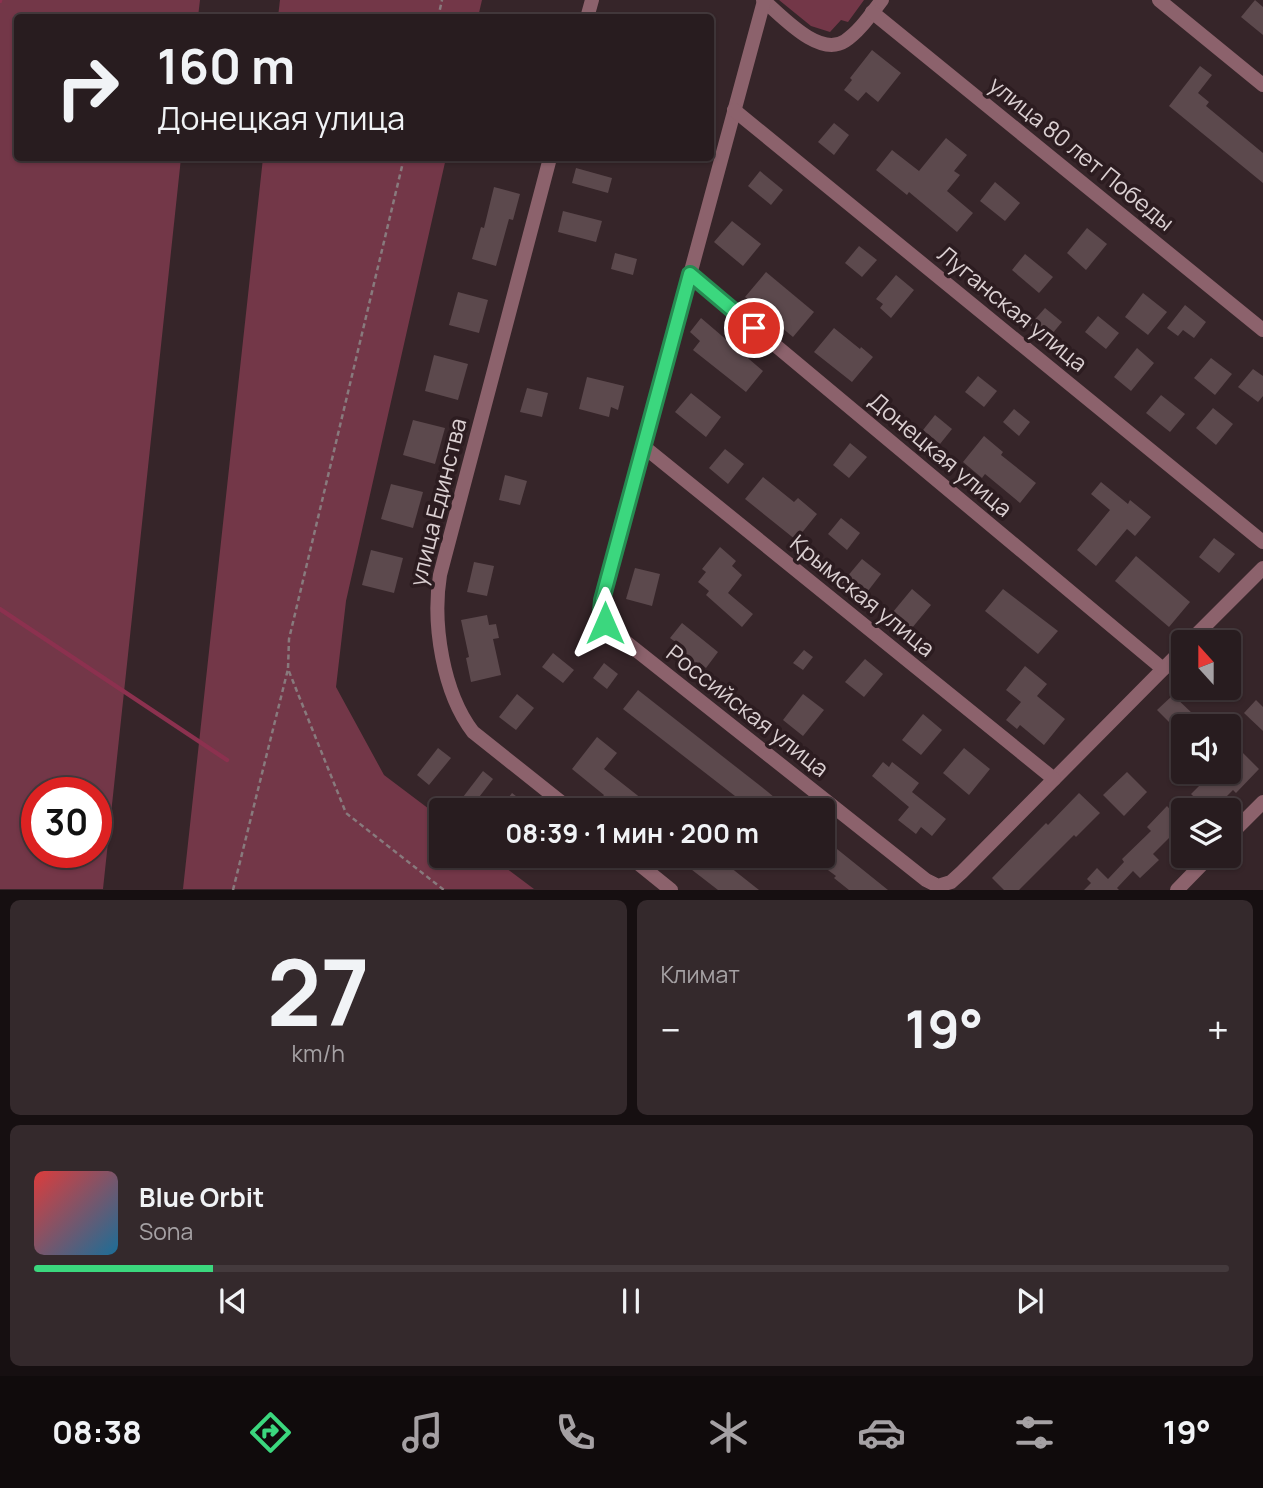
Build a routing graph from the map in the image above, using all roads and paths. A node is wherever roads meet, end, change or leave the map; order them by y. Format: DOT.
graph roads {
  1 [pos="763,0"];
  2 [pos="882,0"];
  3 [pos="1159,0"];
  4 [pos="872,12"];
  5 [pos="1263,85"];
  6 [pos="734,110"];
  7 [pos="403,161"];
  8 [pos="549,161"];
  9 [pos="690,274"];
  10 [pos="1263,330"];
  11 [pos="643,446"];
  12 [pos="1263,542"];
  13 [pos="1263,568"];
  14 [pos="1201,630"];
  15 [pos="1171,661"];
  16 [pos="288,669"];
  17 [pos="1163,669"];
  18 [pos="1054,779"];
  19 [pos="556,798"];
  20 [pos="1263,802"];
  21 [pos="1241,824"];
  22 [pos="644,868"];
  23 [pos="1198,868"];
  24 [pos="233,890"];
  25 [pos="444,890"];
  26 [pos="671,890"];
  27 [pos="1177,890"];
  1 -- 4 [label="street"];
  1 -- 6 [label="street, Российская улица"];
  2 -- 4 [label="street"];
  3 -- 5 [label="street"];
  4 -- 10 [label="street, улица 80 лет Победы"];
  6 -- 9 [label="street, Российская улица"];
  6 -- 12 [label="street, Луганская улица"];
  7 -- 16 [label="path"];
  8 -- 19 [label="street, улица Единства"];
  9 -- 11 [label="street, Российская улица"];
  9 -- 17 [label="street, Донецкая улица"];
  11 -- 18 [label="street, Крымская улица"];
  11 -- 18 [label="street, Российская улица"];
  13 -- 14 [label="street"];
  15 -- 17 [label="street, Российская улица"];
  16 -- 24 [label="path"];
  16 -- 25 [label="path"];
  17 -- 18 [label="street, Российская улица"];
  20 -- 21 [label="street"];
  22 -- 26 [label="street"];
  23 -- 27 [label="street"];
}
